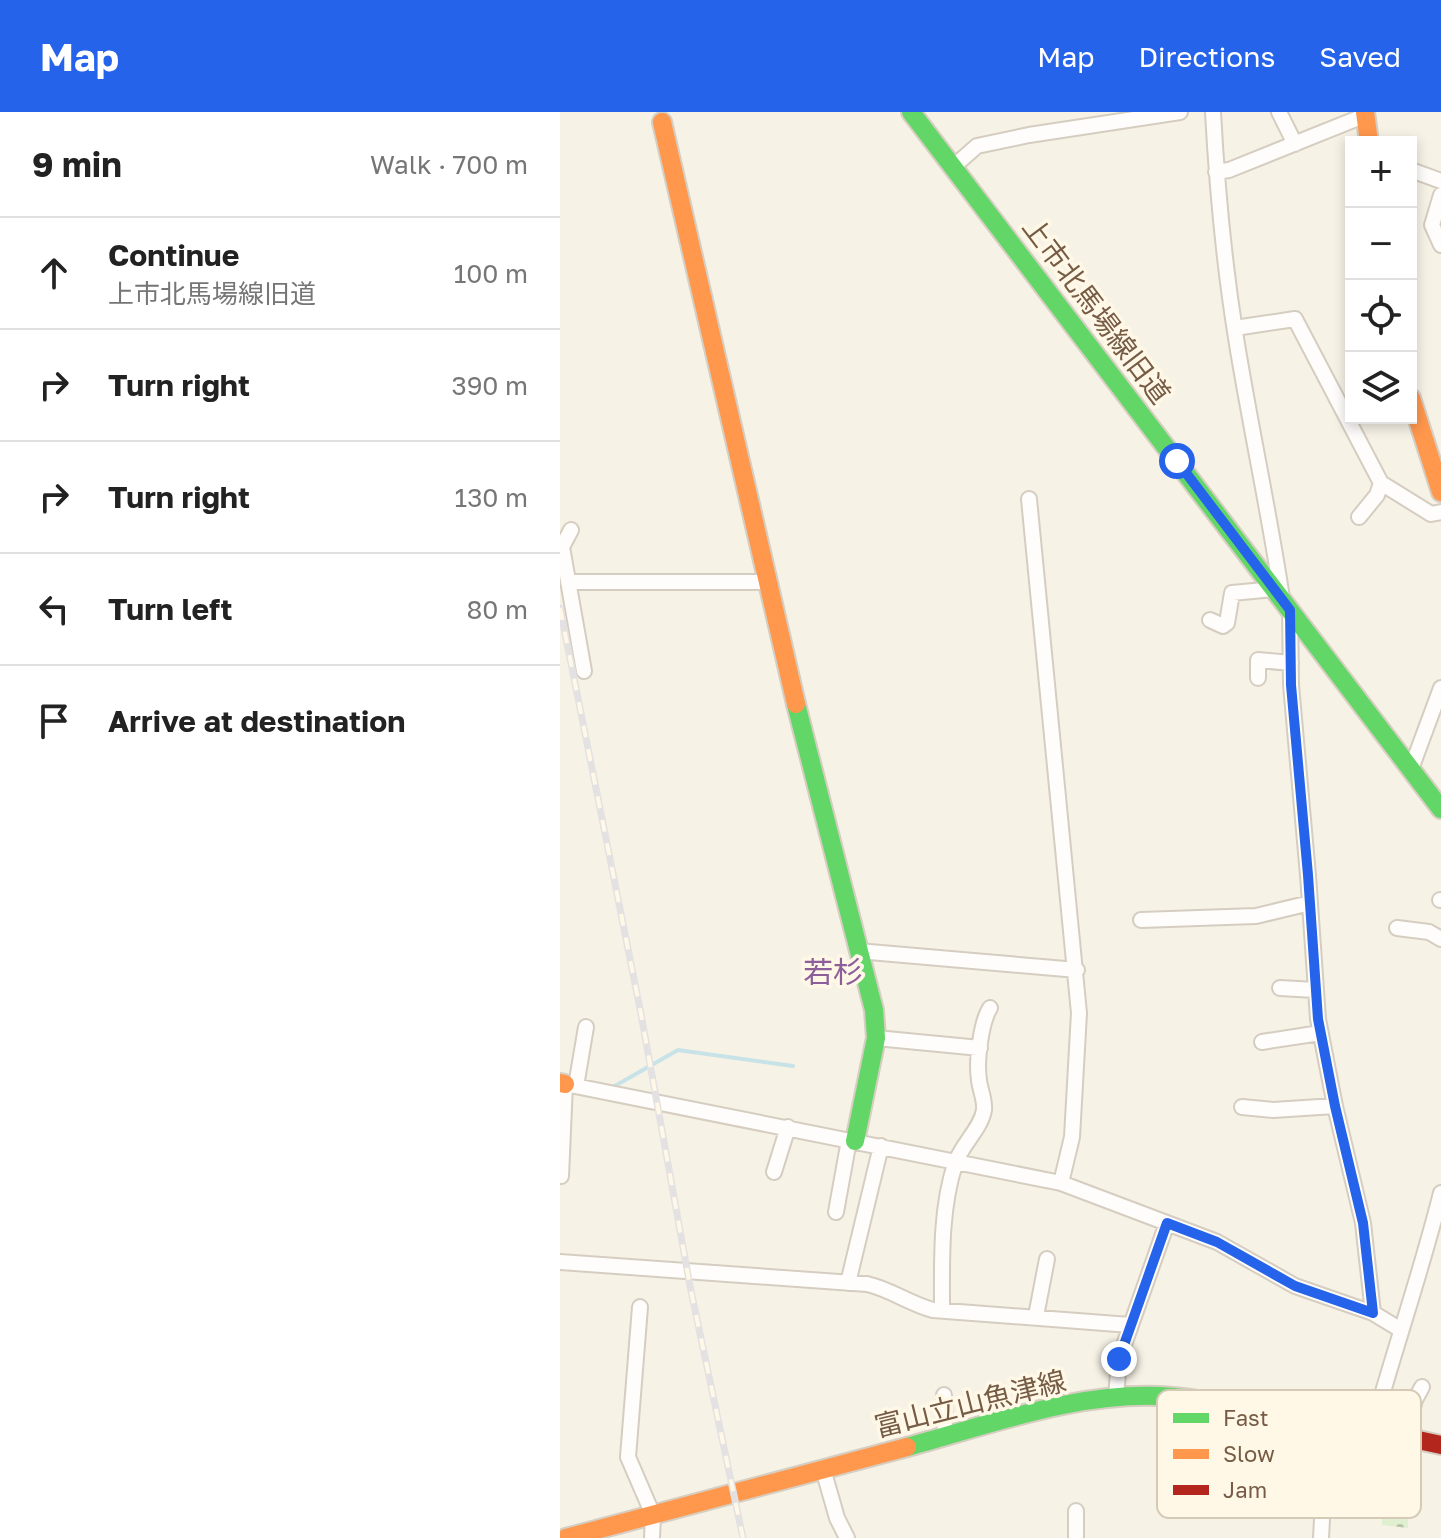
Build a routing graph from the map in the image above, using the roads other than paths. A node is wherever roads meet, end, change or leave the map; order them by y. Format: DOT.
graph roads {
  1 [pos="911,112"];
  2 [pos="1180,112"];
  3 [pos="1213,112"];
  4 [pos="1279,112"];
  5 [pos="1365,114"];
  6 [pos="662,122"];
  7 [pos="1368,136"];
  8 [pos="1295,144"];
  9 [pos="953,167"];
  10 [pos="1216,172"];
  11 [pos="1417,172"];
  12 [pos="1441,181"];
  13 [pos="1441,195"];
  14 [pos="1441,245"];
  15 [pos="1235,328"];
  16 [pos="1417,417"];
  17 [pos="1381,483"];
  18 [pos="1441,492"];
  19 [pos="1029,499"];
  20 [pos="1441,512"];
  21 [pos="1359,517"];
  22 [pos="571,530"];
  23 [pos="568,582"];
  24 [pos="766,582"];
  25 [pos="1282,599"];
  26 [pos="1210,620"];
  27 [pos="1291,663"];
  28 [pos="584,671"];
  29 [pos="1258,678"];
  30 [pos="1441,688"];
  31 [pos="1411,769"];
  32 [pos="1441,809"];
  33 [pos="1310,903"];
  34 [pos="1141,920"];
  35 [pos="1397,928"];
  36 [pos="1441,939"];
  37 [pos="858,951"];
  38 [pos="1077,970"];
  39 [pos="1280,988"];
  40 [pos="1315,990"];
  41 [pos="990,1008"];
  42 [pos="586,1027"];
  43 [pos="1320,1033"];
  44 [pos="876,1038"];
  45 [pos="1262,1042"];
  46 [pos="980,1048"];
  47 [pos="567,1084"];
  48 [pos="1335,1106"];
  49 [pos="1242,1107"];
  50 [pos="788,1127"];
  51 [pos="852,1140"];
  52 [pos="881,1146"];
  53 [pos="956,1161"];
  54 [pos="774,1172"];
  55 [pos="561,1176"];
  56 [pos="1061,1183"];
  57 [pos="1441,1193"];
  58 [pos="836,1212"];
  59 [pos="1167,1223"];
  60 [pos="1047,1259"];
  61 [pos="560,1262"];
  62 [pos="848,1283"];
  63 [pos="640,1307"];
  64 [pos="942,1311"];
  65 [pos="1373,1313"];
  66 [pos="1036,1316"];
  67 [pos="1130,1325"];
  68 [pos="1401,1330"];
  69 [pos="1422,1387"];
  70 [pos="1384,1390"];
  71 [pos="1420,1390"];
  72 [pos="944,1395"];
  73 [pos="1157,1397"];
  74 [pos="1116,1398"];
  75 [pos="945,1437"];
  76 [pos="1421,1441"];
  77 [pos="1441,1445"];
  78 [pos="823,1469"];
  79 [pos="1076,1511"];
  80 [pos="653,1515"];
  81 [pos="1323,1518"];
  82 [pos="566,1538"];
  83 [pos="652,1538"];
  84 [pos="847,1538"];
  85 [pos="1076,1538"];
  86 [pos="1321,1538"];
  1 -- 9 [label="street, 上市北馬場線旧道"];
  2 -- 9 [label="street"];
  3 -- 10 [label="street"];
  4 -- 8 [label="street"];
  5 -- 7 [label="street"];
  5 -- 8 [label="street"];
  6 -- 24 [label="street"];
  8 -- 10 [label="street"];
  9 -- 25 [label="street, 上市北馬場線旧道"];
  10 -- 15 [label="street"];
  11 -- 12 [label="street"];
  13 -- 14 [label="street"];
  15 -- 17 [label="street"];
  15 -- 25 [label="street"];
  16 -- 18 [label="street"];
  17 -- 20 [label="street"];
  17 -- 21 [label="street"];
  19 -- 38 [label="street"];
  22 -- 23 [label="street"];
  23 -- 24 [label="street"];
  23 -- 28 [label="street"];
  24 -- 37 [label="street"];
  25 -- 26 [label="street"];
  25 -- 27 [label="street"];
  25 -- 31 [label="street, 上市北馬場線旧道"];
  27 -- 29 [label="street"];
  27 -- 33 [label="street"];
  30 -- 31 [label="street"];
  31 -- 32 [label="street, 上市北馬場線旧道"];
  33 -- 34 [label="street"];
  33 -- 40 [label="street"];
  35 -- 36 [label="street"];
  37 -- 38 [label="street"];
  37 -- 44 [label="street"];
  38 -- 56 [label="street"];
  39 -- 40 [label="street"];
  40 -- 43 [label="street"];
  41 -- 46 [label="street"];
  42 -- 47 [label="street"];
  43 -- 45 [label="street"];
  43 -- 48 [label="street"];
  44 -- 46 [label="street"];
  44 -- 51 [label="street"];
  46 -- 53 [label="street"];
  47 -- 50 [label="street"];
  47 -- 55 [label="street"];
  48 -- 49 [label="street"];
  48 -- 65 [label="street"];
  50 -- 51 [label="street"];
  50 -- 54 [label="street"];
  51 -- 52 [label="street"];
  51 -- 58 [label="street"];
  52 -- 53 [label="street"];
  52 -- 62 [label="street"];
  53 -- 56 [label="street"];
  53 -- 64 [label="street"];
  56 -- 59 [label="street"];
  57 -- 68 [label="street"];
  59 -- 65 [label="street"];
  59 -- 67 [label="street"];
  60 -- 66 [label="street"];
  61 -- 62 [label="street"];
  62 -- 64 [label="street"];
  63 -- 80 [label="street"];
  64 -- 66 [label="street"];
  65 -- 68 [label="street"];
  66 -- 67 [label="street"];
  67 -- 74 [label="street"];
  68 -- 70 [label="street"];
  69 -- 71 [label="street"];
  72 -- 75 [label="street"];
  73 -- 74 [label="street, 富山立山魚津線"];
  74 -- 75 [label="street, 富山立山魚津線"];
  75 -- 78 [label="street, 富山立山魚津線"];
  76 -- 77 [label="street, 富山立山魚津線"];
  78 -- 80 [label="street, 富山立山魚津線"];
  78 -- 84 [label="street"];
  79 -- 85 [label="street"];
  80 -- 82 [label="street, 富山立山魚津線"];
  80 -- 83 [label="street"];
  81 -- 86 [label="street"];
}
